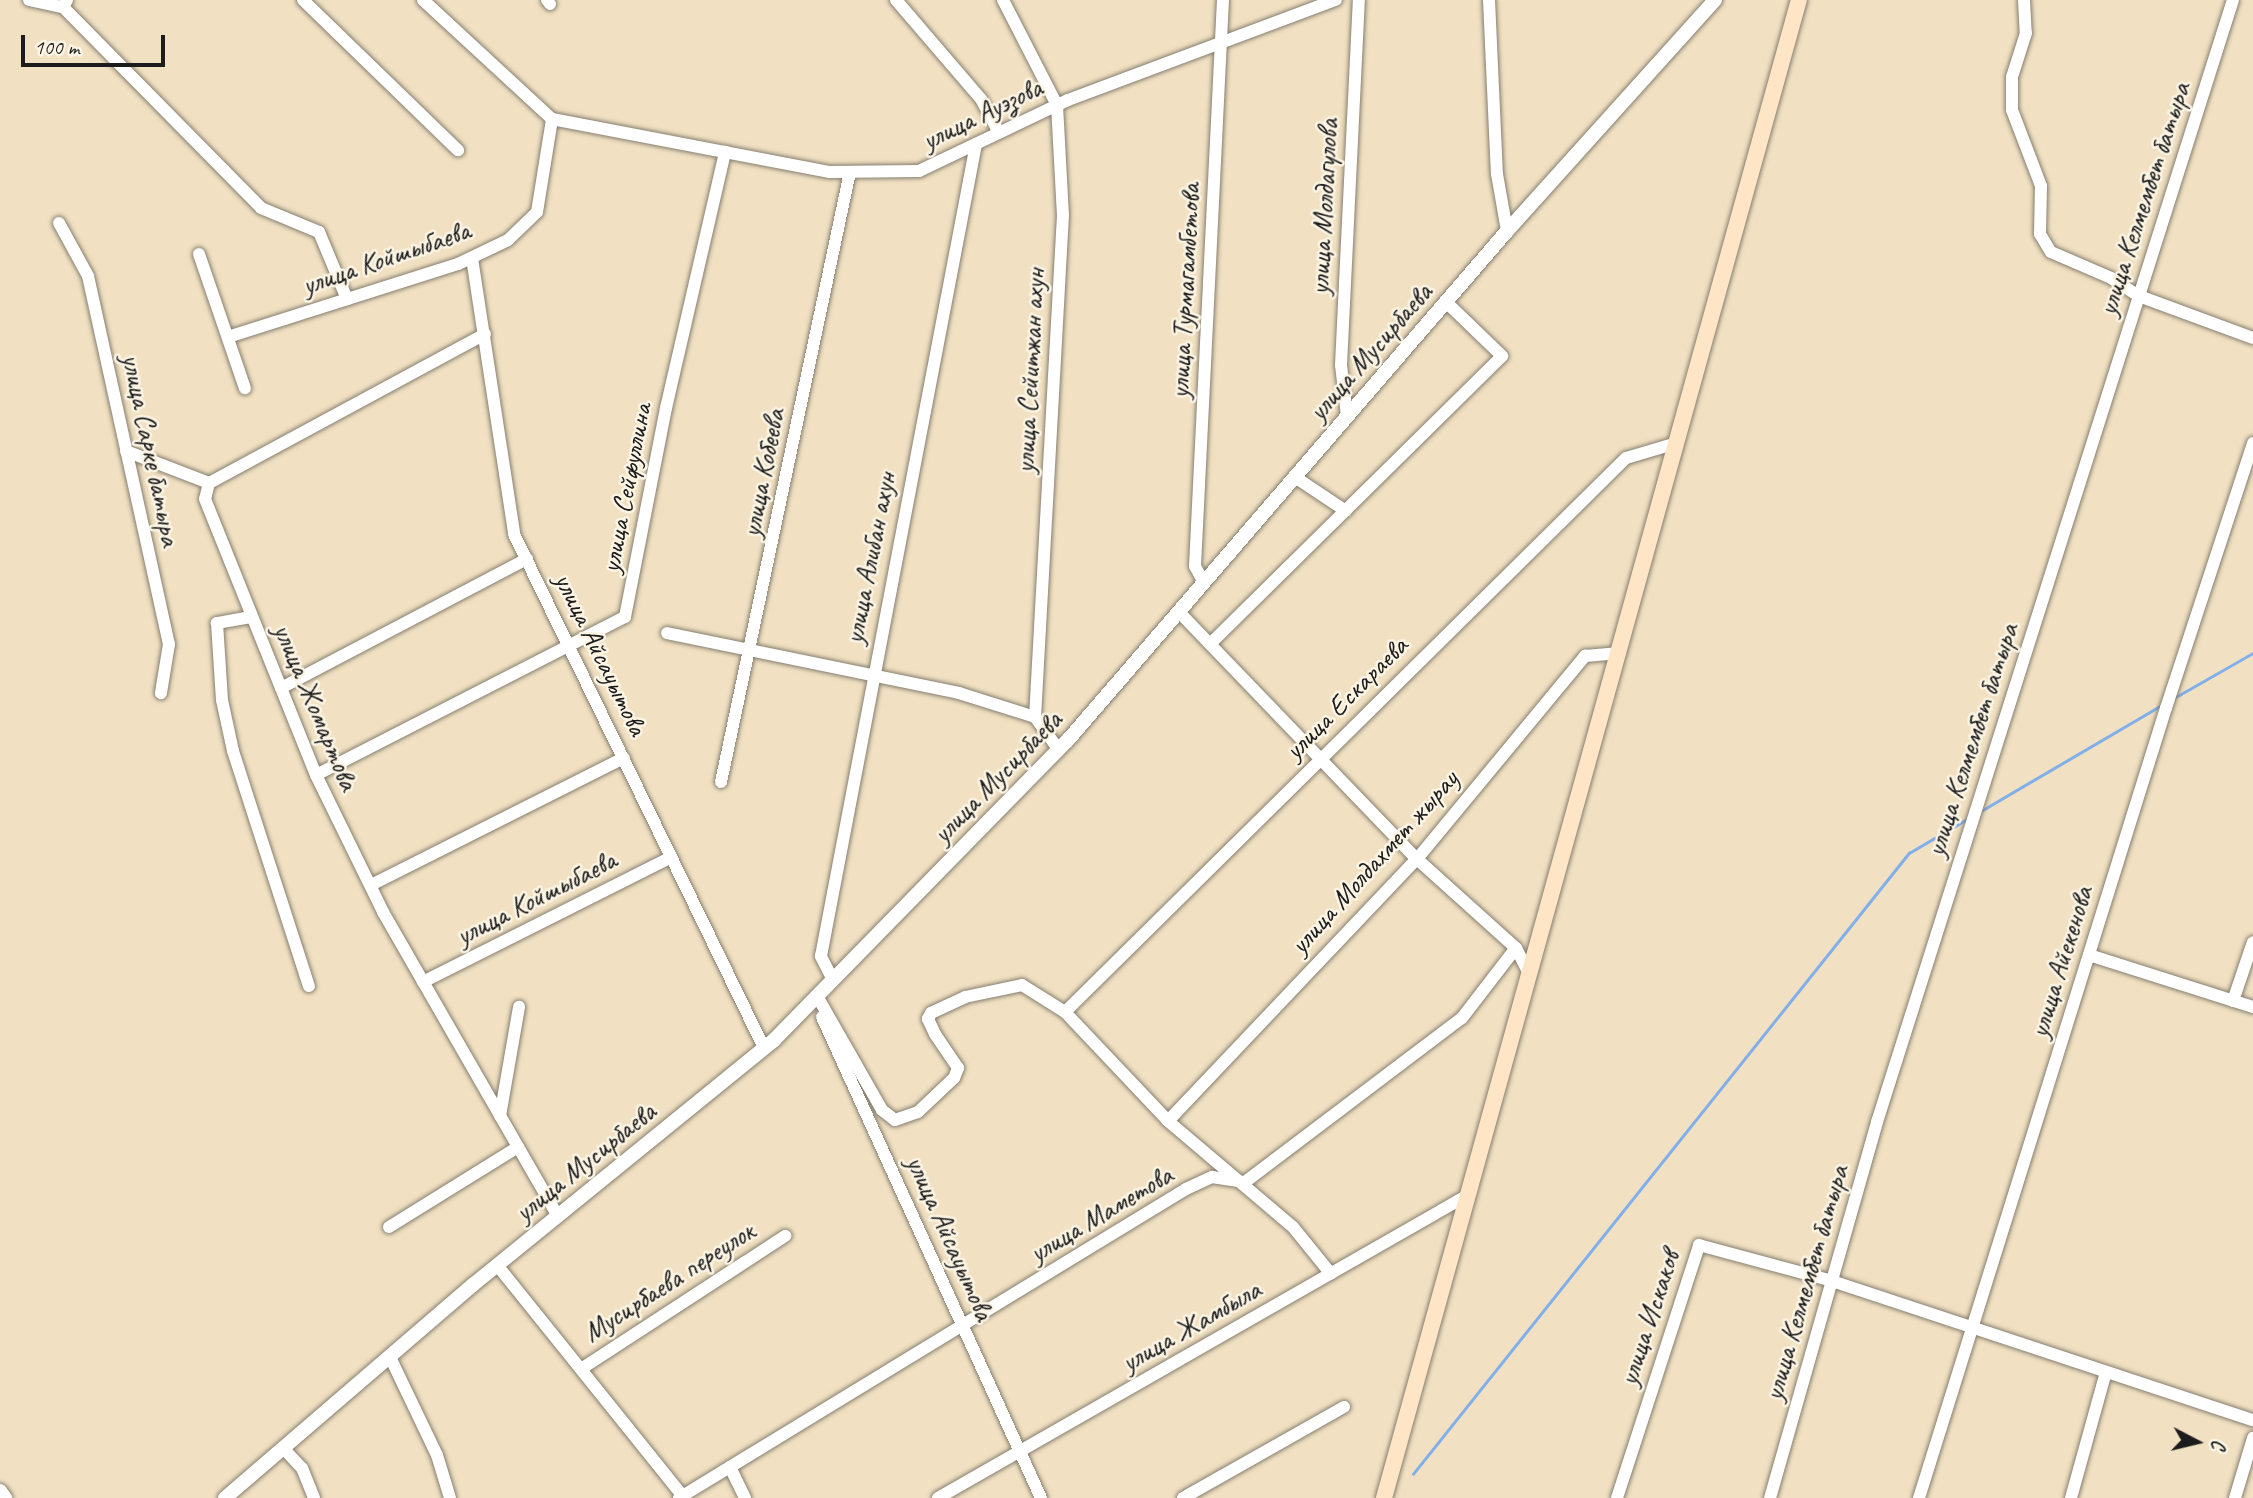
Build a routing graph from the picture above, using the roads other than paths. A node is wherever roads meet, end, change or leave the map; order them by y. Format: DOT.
graph roads {
  1 [pos="29,0"];
  2 [pos="303,0"];
  3 [pos="423,0"];
  4 [pos="896,0"];
  5 [pos="1003,0"];
  6 [pos="1223,0"];
  7 [pos="1336,0"];
  8 [pos="1359,0"];
  9 [pos="1489,0"];
  10 [pos="1715,0"];
  11 [pos="1799,0"];
  12 [pos="2024,0"];
  13 [pos="2233,0"];
  14 [pos="65,3"];
  15 [pos="1223,42"];
  16 [pos="1057,105"];
  17 [pos="552,119"];
  18 [pos="999,133"];
  19 [pos="976,144"];
  20 [pos="458,150"];
  21 [pos="725,152"];
  22 [pos="849,172"];
  23 [pos="60,223"];
  24 [pos="1507,231"];
  25 [pos="199,254"];
  26 [pos="472,258"];
  27 [pos="2139,296"];
  28 [pos="347,299"];
  29 [pos="1446,302"];
  30 [pos="485,334"];
  31 [pos="231,336"];
  32 [pos="2253,338"];
  33 [pos="245,388"];
  34 [pos="1348,416"];
  35 [pos="1677,443"];
  36 [pos="2253,443"];
  37 [pos="126,451"];
  38 [pos="1295,477"];
  39 [pos="208,483"];
  40 [pos="1346,511"];
  41 [pos="527,559"];
  42 [pos="1204,583"];
  43 [pos="1179,612"];
  44 [pos="251,617"];
  45 [pos="667,633"];
  46 [pos="1210,644"];
  47 [pos="570,646"];
  48 [pos="752,651"];
  49 [pos="1620,653"];
  50 [pos="872,676"];
  51 [pos="281,688"];
  52 [pos="161,694"];
  53 [pos="1035,717"];
  54 [pos="1059,750"];
  55 [pos="624,758"];
  56 [pos="1320,758"];
  57 [pos="316,775"];
  58 [pos="721,782"];
  59 [pos="671,857"];
  60 [pos="1417,859"];
  61 [pos="371,885"];
  62 [pos="2253,942"];
  63 [pos="1516,948"];
  64 [pos="2089,955"];
  65 [pos="1530,976"];
  66 [pos="833,980"];
  67 [pos="423,982"];
  68 [pos="309,986"];
  69 [pos="816,998"];
  70 [pos="2233,1001"];
  71 [pos="519,1007"];
  72 [pos="2253,1007"];
  73 [pos="1065,1012"];
  74 [pos="764,1048"];
  75 [pos="500,1116"];
  76 [pos="1168,1121"];
  77 [pos="518,1147"];
  78 [pos="1245,1182"];
  79 [pos="1468,1195"];
  80 [pos="558,1216"];
  81 [pos="389,1227"];
  82 [pos="785,1236"];
  83 [pos="497,1265"];
  84 [pos="1331,1274"];
  85 [pos="1832,1281"];
  86 [pos="964,1327"];
  87 [pos="1972,1330"];
  88 [pos="390,1357"];
  89 [pos="581,1370"];
  90 [pos="2106,1371"];
  91 [pos="1344,1407"];
  92 [pos="2253,1420"];
  93 [pos="2253,1438"];
  94 [pos="284,1449"];
  95 [pos="1020,1451"];
  96 [pos="730,1467"];
  97 [pos="0,1492"];
  98 [pos="681,1497"];
  99 [pos="5,1498"];
  100 [pos="225,1498"];
  101 [pos="314,1498"];
  102 [pos="450,1498"];
  103 [pos="745,1498"];
  104 [pos="938,1498"];
  105 [pos="1041,1498"];
  106 [pos="1183,1498"];
  107 [pos="1384,1498"];
  108 [pos="1618,1498"];
  109 [pos="1770,1498"];
  110 [pos="1919,1498"];
  111 [pos="2071,1498"];
  112 [pos="2235,1498"];
  1 -- 14 [label="street"];
  2 -- 20 [label="street"];
  3 -- 17 [label="street"];
  4 -- 18 [label="street"];
  5 -- 16 [label="street, улица Сейитжан ахун"];
  6 -- 15 [label="street, улица Турмагамбетова"];
  7 -- 15 [label="street, улица Ауэзова"];
  8 -- 34 [label="street, улица Молдагулова"];
  9 -- 24 [label="street"];
  10 -- 24 [label="street, улица Мусирбаева"];
  11 -- 35 [label="main road"];
  12 -- 27 [label="street"];
  13 -- 27 [label="street, улица Келмембет батыра"];
  14 -- 28 [label="street"];
  15 -- 16 [label="street, улица Ауэзова"];
  15 -- 42 [label="street, улица Турмагамбетова"];
  16 -- 18 [label="street, улица Ауэзова"];
  16 -- 53 [label="street, улица Сейитжан ахун"];
  17 -- 21 [label="street, улица Ауэзова"];
  17 -- 26 [label="street, улица Койшыбаева"];
  18 -- 19 [label="street, улица Ауэзова"];
  19 -- 22 [label="street, улица Ауэзова"];
  19 -- 50 [label="street, улица Алибан ахун"];
  21 -- 22 [label="street, улица Ауэзова"];
  21 -- 47 [label="street, улица Сейфуллина"];
  22 -- 48 [label="street, улица Кобеева"];
  23 -- 37 [label="street, улица Сарке батыра"];
  24 -- 29 [label="street, улица Мусирбаева"];
  25 -- 31 [label="street"];
  26 -- 28 [label="street, улица Койшыбаева"];
  26 -- 30 [label="street, улица Айсауытова"];
  27 -- 32 [label="street"];
  27 -- 85 [label="street, улица Келмембет батыра"];
  28 -- 31 [label="street, улица Койшыбаева"];
  29 -- 34 [label="street, улица Мусирбаева"];
  29 -- 40 [label="street"];
  30 -- 39 [label="street"];
  30 -- 41 [label="street, улица Айсауытова"];
  31 -- 33 [label="street"];
  34 -- 38 [label="street, улица Мусирбаева"];
  35 -- 49 [label="main road"];
  35 -- 56 [label="street, улица Ескараева"];
  36 -- 64 [label="street, улица Айекенова"];
  37 -- 39 [label="street"];
  37 -- 52 [label="street, улица Сарке батыра"];
  38 -- 40 [label="street"];
  38 -- 42 [label="street, улица Мусирбаева"];
  39 -- 44 [label="street, улица Жомартова"];
  40 -- 46 [label="street"];
  41 -- 47 [label="street, улица Айсауытова"];
  41 -- 51 [label="street"];
  42 -- 43 [label="street, улица Мусирбаева"];
  43 -- 46 [label="street"];
  43 -- 54 [label="street, улица Мусирбаева"];
  44 -- 51 [label="street, улица Жомартова"];
  44 -- 68 [label="street"];
  45 -- 48 [label="street"];
  46 -- 56 [label="street"];
  47 -- 55 [label="street, улица Айсауытова"];
  47 -- 57 [label="street, улица Сейфуллина"];
  48 -- 50 [label="street"];
  48 -- 58 [label="street, улица Кобеева"];
  49 -- 60 [label="street, улица Молдахмет жырау"];
  49 -- 65 [label="main road"];
  50 -- 53 [label="street"];
  50 -- 66 [label="street, улица Алибан ахун"];
  51 -- 57 [label="street, улица Жомартова"];
  53 -- 54 [label="street"];
  54 -- 66 [label="street, улица Мусирбаева"];
  55 -- 59 [label="street, улица Айсауытова"];
  55 -- 61 [label="street"];
  56 -- 60 [label="street"];
  56 -- 73 [label="street, улица Ескараева"];
  57 -- 61 [label="street, улица Жомартова"];
  59 -- 67 [label="street, улица Койшыбаева"];
  59 -- 74 [label="street, улица Айсауытова"];
  60 -- 63 [label="street"];
  60 -- 76 [label="street, улица Молдахмет жырау"];
  61 -- 67 [label="street, улица Жомартова"];
  62 -- 70 [label="street"];
  63 -- 65 [label="street"];
  63 -- 78 [label="street"];
  64 -- 70 [label="street"];
  64 -- 87 [label="street, улица Айекенова"];
  65 -- 79 [label="main road"];
  66 -- 69 [label="street, улица Мусирбаева"];
  67 -- 75 [label="street, улица Жомартова"];
  69 -- 73 [label="street"];
  69 -- 74 [label="street, улица Мусирбаева"];
  69 -- 86 [label="street, улица Айсауытова"];
  70 -- 72 [label="street"];
  71 -- 75 [label="street"];
  73 -- 76 [label="street"];
  74 -- 80 [label="street, улица Мусирбаева"];
  75 -- 77 [label="street, улица Жомартова"];
  76 -- 78 [label="street"];
  77 -- 80 [label="street, улица Жомартова"];
  77 -- 81 [label="street"];
  78 -- 84 [label="street"];
  78 -- 86 [label="street, улица Маметова"];
  79 -- 84 [label="street, улица Жамбыла"];
  79 -- 107 [label="main road"];
  80 -- 83 [label="street, улица Мусирбаева"];
  82 -- 89 [label="street, Мусирбаева переулок"];
  83 -- 88 [label="street, улица Мусирбаева"];
  83 -- 89 [label="street, Мусирбаева переулок"];
  84 -- 95 [label="street, улица Жамбыла"];
  85 -- 87 [label="street"];
  85 -- 108 [label="street, улица Искаков"];
  85 -- 109 [label="street, улица Келмембет батыра"];
  86 -- 95 [label="street, улица Айсауытова"];
  86 -- 96 [label="street, улица Маметова"];
  87 -- 90 [label="street"];
  87 -- 110 [label="street, улица Айекенова"];
  88 -- 94 [label="street, улица Мусирбаева"];
  88 -- 102 [label="street"];
  89 -- 98 [label="street, Мусирбаева переулок"];
  90 -- 92 [label="street"];
  90 -- 111 [label="street"];
  91 -- 106 [label="street"];
  93 -- 112 [label="street"];
  94 -- 100 [label="street, улица Мусирбаева"];
  94 -- 101 [label="street"];
  95 -- 104 [label="street, улица Жамбыла"];
  95 -- 105 [label="street, улица Айсауытова"];
  96 -- 98 [label="street, улица Маметова"];
  96 -- 103 [label="street"];
  97 -- 99 [label="street"];
}
